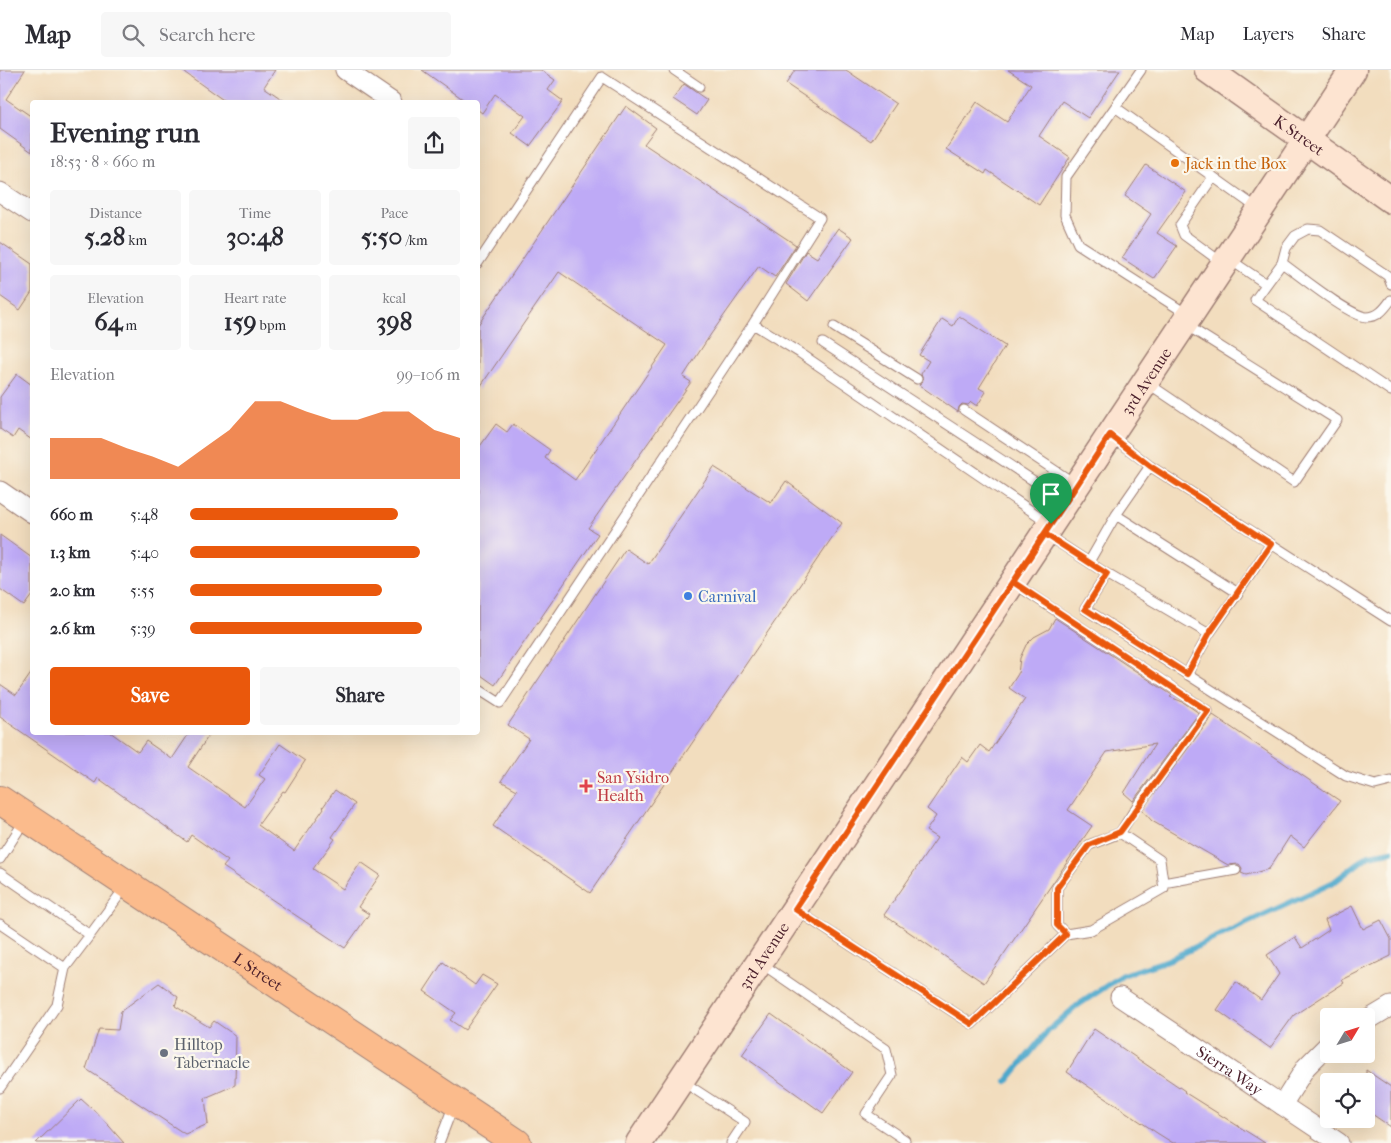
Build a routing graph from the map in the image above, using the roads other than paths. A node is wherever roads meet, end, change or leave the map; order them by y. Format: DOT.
graph roads {
  1 [pos="345,70"];
  2 [pos="674,70"];
  3 [pos="1141,70"];
  4 [pos="1208,70"];
  5 [pos="1353,70"];
  6 [pos="699,87"];
  7 [pos="389,100"];
  8 [pos="1115,107"];
  9 [pos="1306,139"];
  10 [pos="1213,177"];
  11 [pos="0,192"];
  12 [pos="1391,200"];
  13 [pos="1260,210"];
  14 [pos="30,212"];
  15 [pos="480,260"];
  16 [pos="1227,261"];
  17 [pos="1282,263"];
  18 [pos="1266,284"];
  19 [pos="1391,284"];
  20 [pos="1391,300"];
  21 [pos="1188,320"];
  22 [pos="753,324"];
  23 [pos="834,327"];
  24 [pos="823,343"];
  25 [pos="917,379"];
  26 [pos="1146,382"];
  27 [pos="1391,391"];
  28 [pos="964,410"];
  29 [pos="1110,435"];
  30 [pos="1150,466"];
  31 [pos="0,491"];
  32 [pos="1072,494"];
  33 [pos="30,512"];
  34 [pos="1116,515"];
  35 [pos="1048,529"];
  36 [pos="1271,544"];
  37 [pos="1089,562"];
  38 [pos="1107,574"];
  39 [pos="1013,582"];
  40 [pos="1238,593"];
  41 [pos="1391,621"];
  42 [pos="1209,634"];
  43 [pos="1187,674"];
  44 [pos="480,690"];
  45 [pos="1391,781"];
  46 [pos="0,800"];
  47 [pos="26,817"];
  48 [pos="1120,832"];
  49 [pos="0,859"];
  50 [pos="1236,870"];
  51 [pos="0,873"];
  52 [pos="1163,883"];
  53 [pos="127,884"];
  54 [pos="795,909"];
  55 [pos="0,924"];
  56 [pos="1066,934"];
  57 [pos="90,935"];
  58 [pos="759,962"];
  59 [pos="65,968"];
  60 [pos="1120,997"];
  61 [pos="1391,1006"];
  62 [pos="1375,1016"];
  63 [pos="1320,1053"];
  64 [pos="681,1080"];
  65 [pos="0,1088"];
  66 [pos="455,1102"];
  67 [pos="1282,1105"];
  68 [pos="905,1140"];
  69 [pos="439,1143"];
  70 [pos="517,1143"];
  71 [pos="639,1143"];
  72 [pos="731,1143"];
  73 [pos="1340,1143"];
  1 -- 7 [label="street"];
  2 -- 6 [label="lane"];
  3 -- 8 [label="lane"];
  4 -- 9 [label="main road, K Street"];
  5 -- 9 [label="main road, 3rd Avenue"];
  8 -- 10 [label="lane"];
  8 -- 21 [label="lane"];
  9 -- 12 [label="main road, K Street"];
  9 -- 13 [label="main road, 3rd Avenue"];
  10 -- 13 [label="lane"];
  10 -- 16 [label="lane"];
  11 -- 14 [label="street"];
  13 -- 16 [label="main road, 3rd Avenue"];
  15 -- 22 [label="lane"];
  16 -- 18 [label="lane"];
  16 -- 21 [label="main road, 3rd Avenue"];
  17 -- 18 [label="lane"];
  17 -- 19 [label="lane"];
  17 -- 20 [label="lane"];
  18 -- 27 [label="lane"];
  21 -- 26 [label="main road, 3rd Avenue"];
  21 -- 26 [label="lane"];
  22 -- 35 [label="lane"];
  22 -- 44 [label="lane"];
  23 -- 25 [label="lane"];
  24 -- 32 [label="lane"];
  26 -- 29 [label="main road, 3rd Avenue"];
  28 -- 32 [label="lane"];
  29 -- 30 [label="lane"];
  29 -- 32 [label="main road, 3rd Avenue"];
  30 -- 34 [label="lane"];
  30 -- 36 [label="lane"];
  31 -- 33 [label="street"];
  32 -- 35 [label="main road, 3rd Avenue"];
  34 -- 37 [label="lane"];
  34 -- 40 [label="lane"];
  35 -- 37 [label="lane"];
  35 -- 39 [label="main road, 3rd Avenue"];
  36 -- 40 [label="lane"];
  36 -- 41 [label="lane"];
  37 -- 38 [label="lane"];
  38 -- 42 [label="lane"];
  38 -- 43 [label="lane"];
  39 -- 48 [label="lane"];
  39 -- 54 [label="main road, 3rd Avenue"];
  40 -- 42 [label="lane"];
  42 -- 43 [label="lane"];
  43 -- 45 [label="lane"];
  46 -- 47 [label="main road, L Street"];
  47 -- 49 [label="lane"];
  47 -- 53 [label="main road, L Street"];
  48 -- 52 [label="lane"];
  48 -- 56 [label="lane"];
  50 -- 52 [label="lane"];
  51 -- 57 [label="lane"];
  52 -- 56 [label="lane"];
  53 -- 57 [label="lane"];
  53 -- 66 [label="main road, L Street"];
  54 -- 56 [label="lane"];
  54 -- 58 [label="main road, 3rd Avenue"];
  55 -- 59 [label="lane"];
  57 -- 59 [label="lane"];
  58 -- 64 [label="main road, 3rd Avenue"];
  58 -- 68 [label="lane"];
  59 -- 65 [label="lane"];
  60 -- 67 [label="street, Sierra Way"];
  61 -- 62 [label="street"];
  63 -- 67 [label="street"];
  64 -- 71 [label="main road, 3rd Avenue"];
  64 -- 72 [label="lane"];
  66 -- 69 [label="lane"];
  66 -- 70 [label="main road, L Street"];
  67 -- 73 [label="street, Sierra Way"];
}
